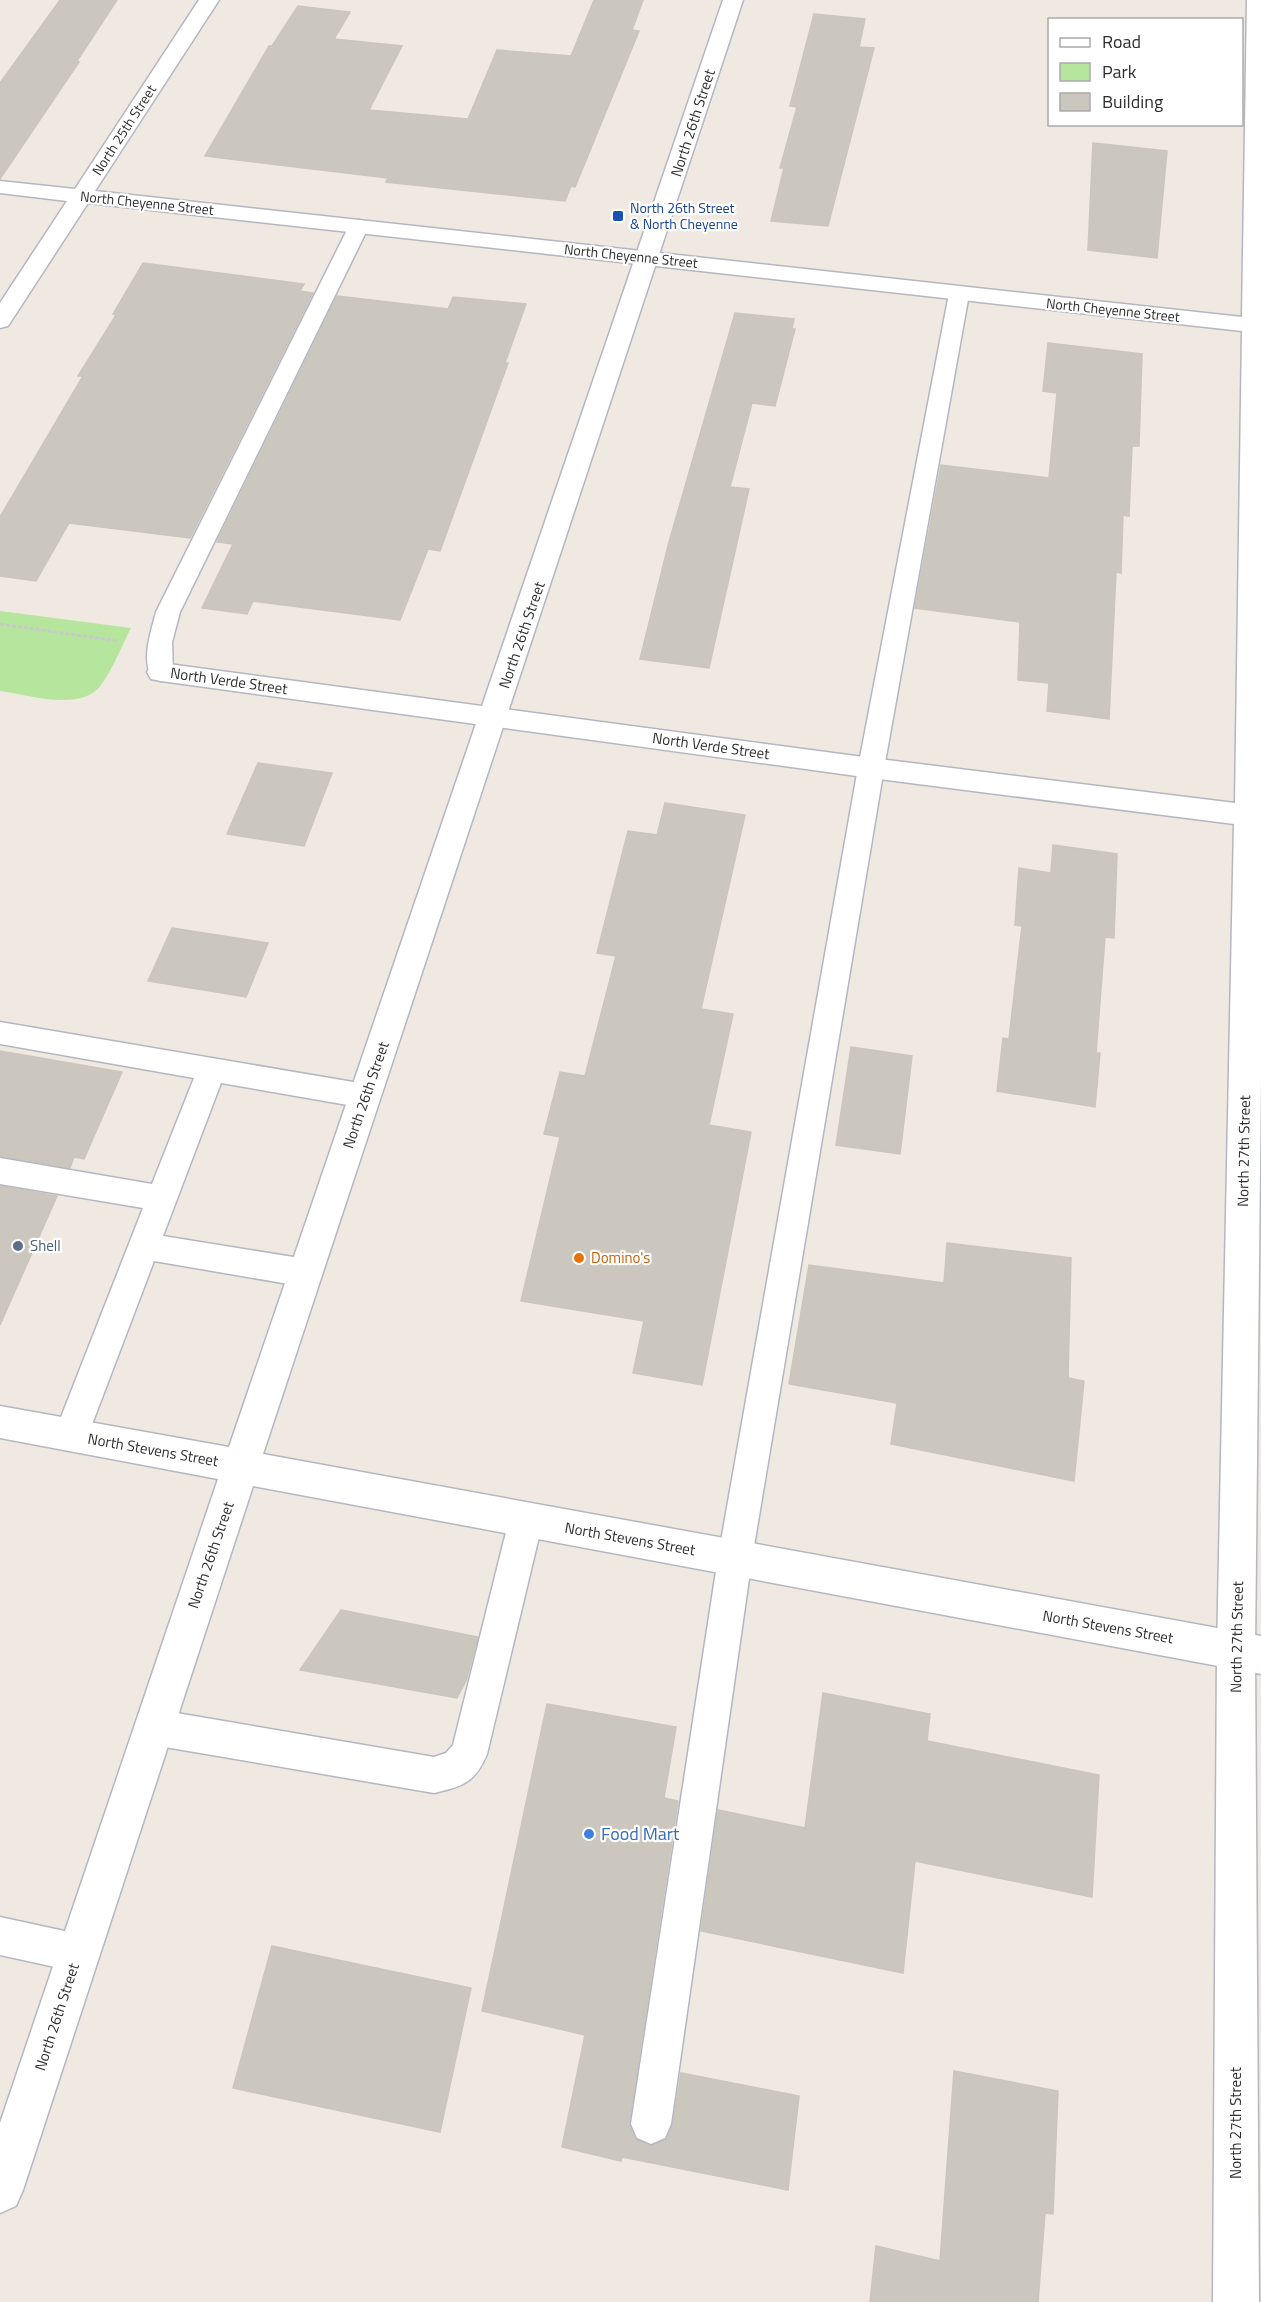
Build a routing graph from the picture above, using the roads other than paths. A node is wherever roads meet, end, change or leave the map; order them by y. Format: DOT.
graph roads {
  1 [pos="209,0"];
  2 [pos="733,0"];
  3 [pos="1257,0"];
  4 [pos="0,187"];
  5 [pos="82,196"];
  6 [pos="359,226"];
  7 [pos="648,258"];
  8 [pos="959,294"];
  9 [pos="0,321"];
  10 [pos="1258,326"];
  11 [pos="161,672"];
  12 [pos="494,716"];
  13 [pos="871,768"];
  14 [pos="1255,816"];
  15 [pos="0,1033"];
  16 [pos="212,1069"];
  17 [pos="365,1096"];
  18 [pos="0,1171"];
  19 [pos="163,1199"];
  20 [pos="144,1246"];
  21 [pos="306,1273"];
  22 [pos="0,1422"];
  23 [pos="71,1435"];
  24 [pos="240,1467"];
  25 [pos="526,1520"];
  26 [pos="735,1558"];
  27 [pos="1249,1653"];
  28 [pos="153,1727"];
  29 [pos="0,1936"];
  30 [pos="78,1953"];
  31 [pos="651,2124"];
  32 [pos="0,2190"];
  33 [pos="1236,2302"];
  1 -- 5 [label="street, North 25th Street"];
  2 -- 7 [label="street, North 26th Street"];
  3 -- 10 [label="street, North 27th Street"];
  4 -- 5 [label="street, North Cheyenne Street"];
  5 -- 6 [label="street, North Cheyenne Street"];
  5 -- 9 [label="street, North 25th Street"];
  6 -- 7 [label="street, North Cheyenne Street"];
  6 -- 11 [label="lane"];
  7 -- 8 [label="street, North Cheyenne Street"];
  7 -- 12 [label="street, North 26th Street"];
  8 -- 10 [label="street, North Cheyenne Street"];
  8 -- 13 [label="lane"];
  10 -- 14 [label="street, North 27th Street"];
  11 -- 12 [label="street, North Verde Street"];
  12 -- 13 [label="street, North Verde Street"];
  12 -- 17 [label="street, North 26th Street"];
  13 -- 14 [label="street, North Verde Street"];
  13 -- 26 [label="lane"];
  14 -- 27 [label="street, North 27th Street"];
  15 -- 16 [label="lane"];
  16 -- 17 [label="lane"];
  16 -- 19 [label="lane"];
  17 -- 21 [label="street, North 26th Street"];
  18 -- 19 [label="lane"];
  19 -- 20 [label="lane"];
  20 -- 21 [label="lane"];
  20 -- 23 [label="lane"];
  21 -- 24 [label="street, North 26th Street"];
  22 -- 23 [label="street, North Stevens Street"];
  23 -- 24 [label="street, North Stevens Street"];
  24 -- 25 [label="street, North Stevens Street"];
  24 -- 28 [label="street, North 26th Street"];
  25 -- 26 [label="street, North Stevens Street"];
  25 -- 28 [label="lane"];
  26 -- 27 [label="street, North Stevens Street"];
  26 -- 31 [label="lane"];
  27 -- 33 [label="street, North 27th Street"];
  28 -- 30 [label="street, North 26th Street"];
  29 -- 30 [label="lane"];
  30 -- 32 [label="street, North 26th Street"];
}
